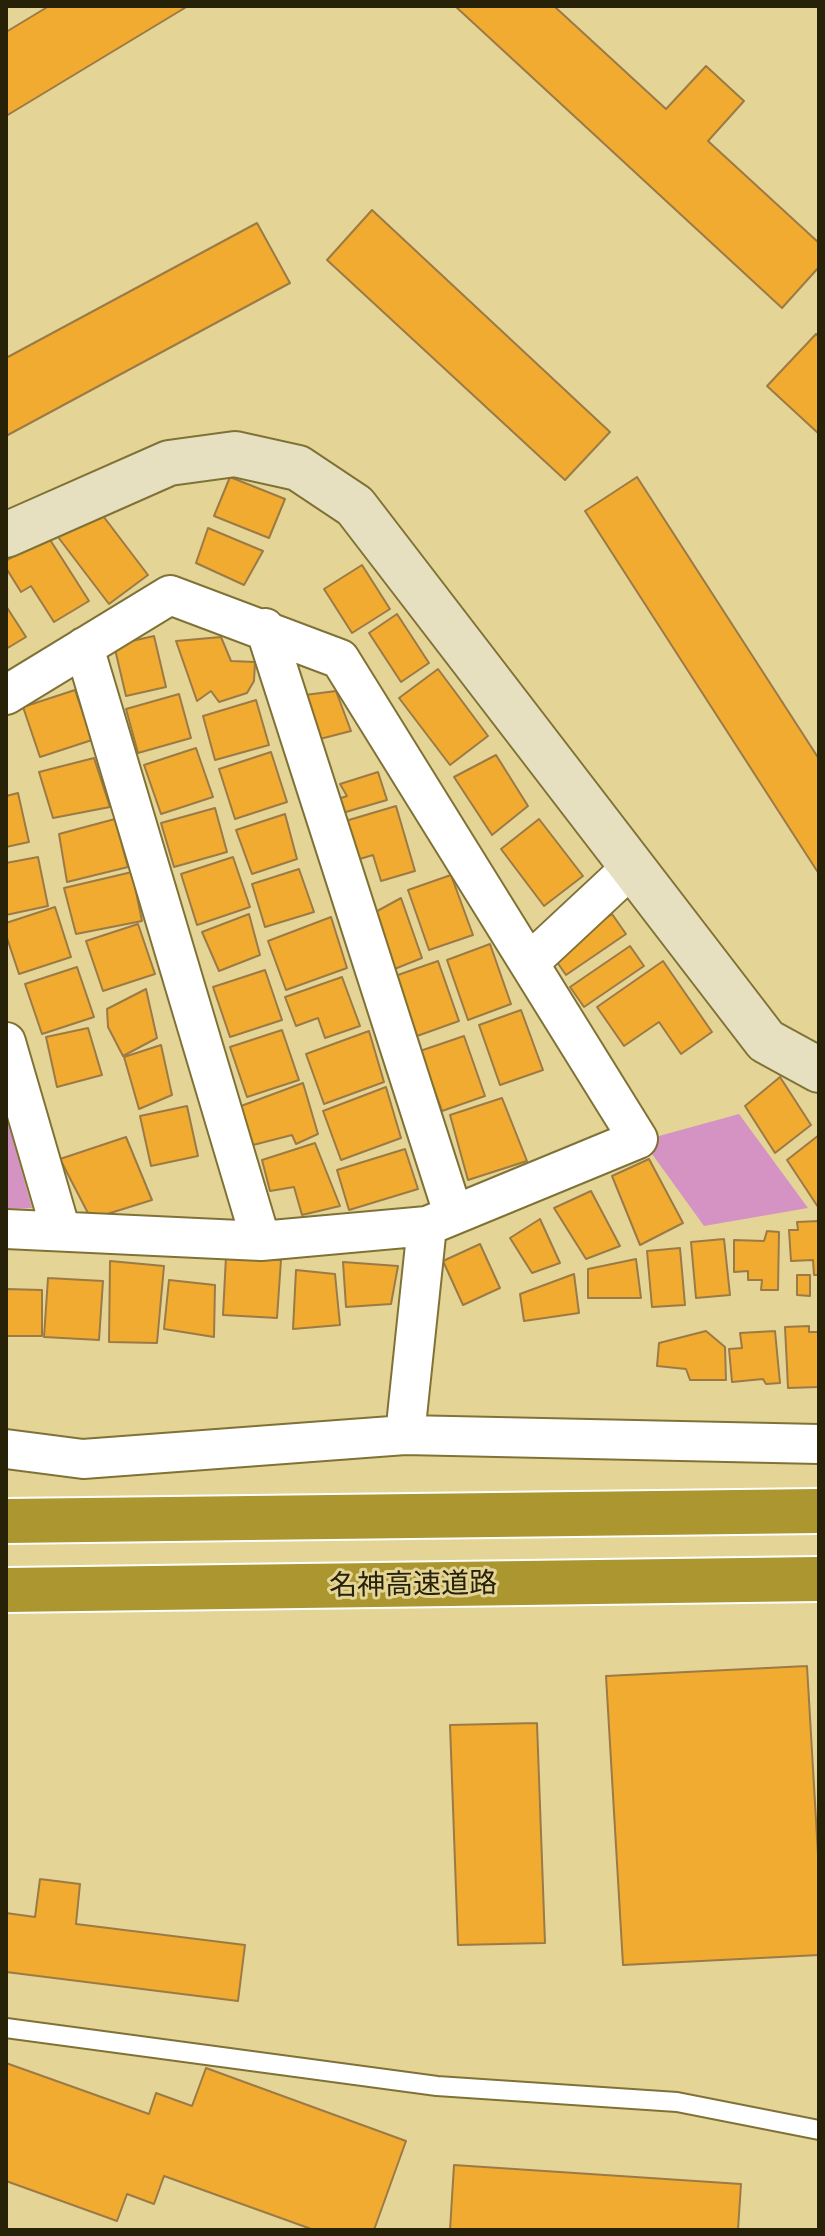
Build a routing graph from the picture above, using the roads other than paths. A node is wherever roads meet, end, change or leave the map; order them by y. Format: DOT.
graph roads {
  1 [pos="6,535"];
  2 [pos="265,628"];
  3 [pos="84,647"];
  4 [pos="6,695"];
  5 [pos="633,866"];
  6 [pos="530,962"];
  7 [pos="6,1042"];
  8 [pos="819,1070"];
  9 [pos="440,1220"];
  10 [pos="6,1229"];
  11 [pos="61,1231"];
  12 [pos="261,1241"];
  13 [pos="405,1435"];
  14 [pos="819,1444"];
  15 [pos="6,1449"];
  16 [pos="819,1511"];
  17 [pos="6,1521"];
  18 [pos="819,1579"];
  19 [pos="6,1590"];
  20 [pos="6,2028"];
  21 [pos="819,2130"];
  1 -- 5 [label="street"];
  2 -- 3 [label="street"];
  2 -- 6 [label="street"];
  2 -- 9 [label="street"];
  3 -- 4 [label="street"];
  3 -- 12 [label="street"];
  5 -- 6 [label="street"];
  5 -- 8 [label="street"];
  6 -- 9 [label="street"];
  7 -- 11 [label="street"];
  9 -- 12 [label="street"];
  9 -- 13 [label="street"];
  10 -- 11 [label="street"];
  11 -- 12 [label="street"];
  13 -- 14 [label="street"];
  13 -- 15 [label="street"];
  16 -- 17 [label="highway"];
  18 -- 19 [label="highway, 名神高速道路"];
  20 -- 21 [label="lane"];
}
